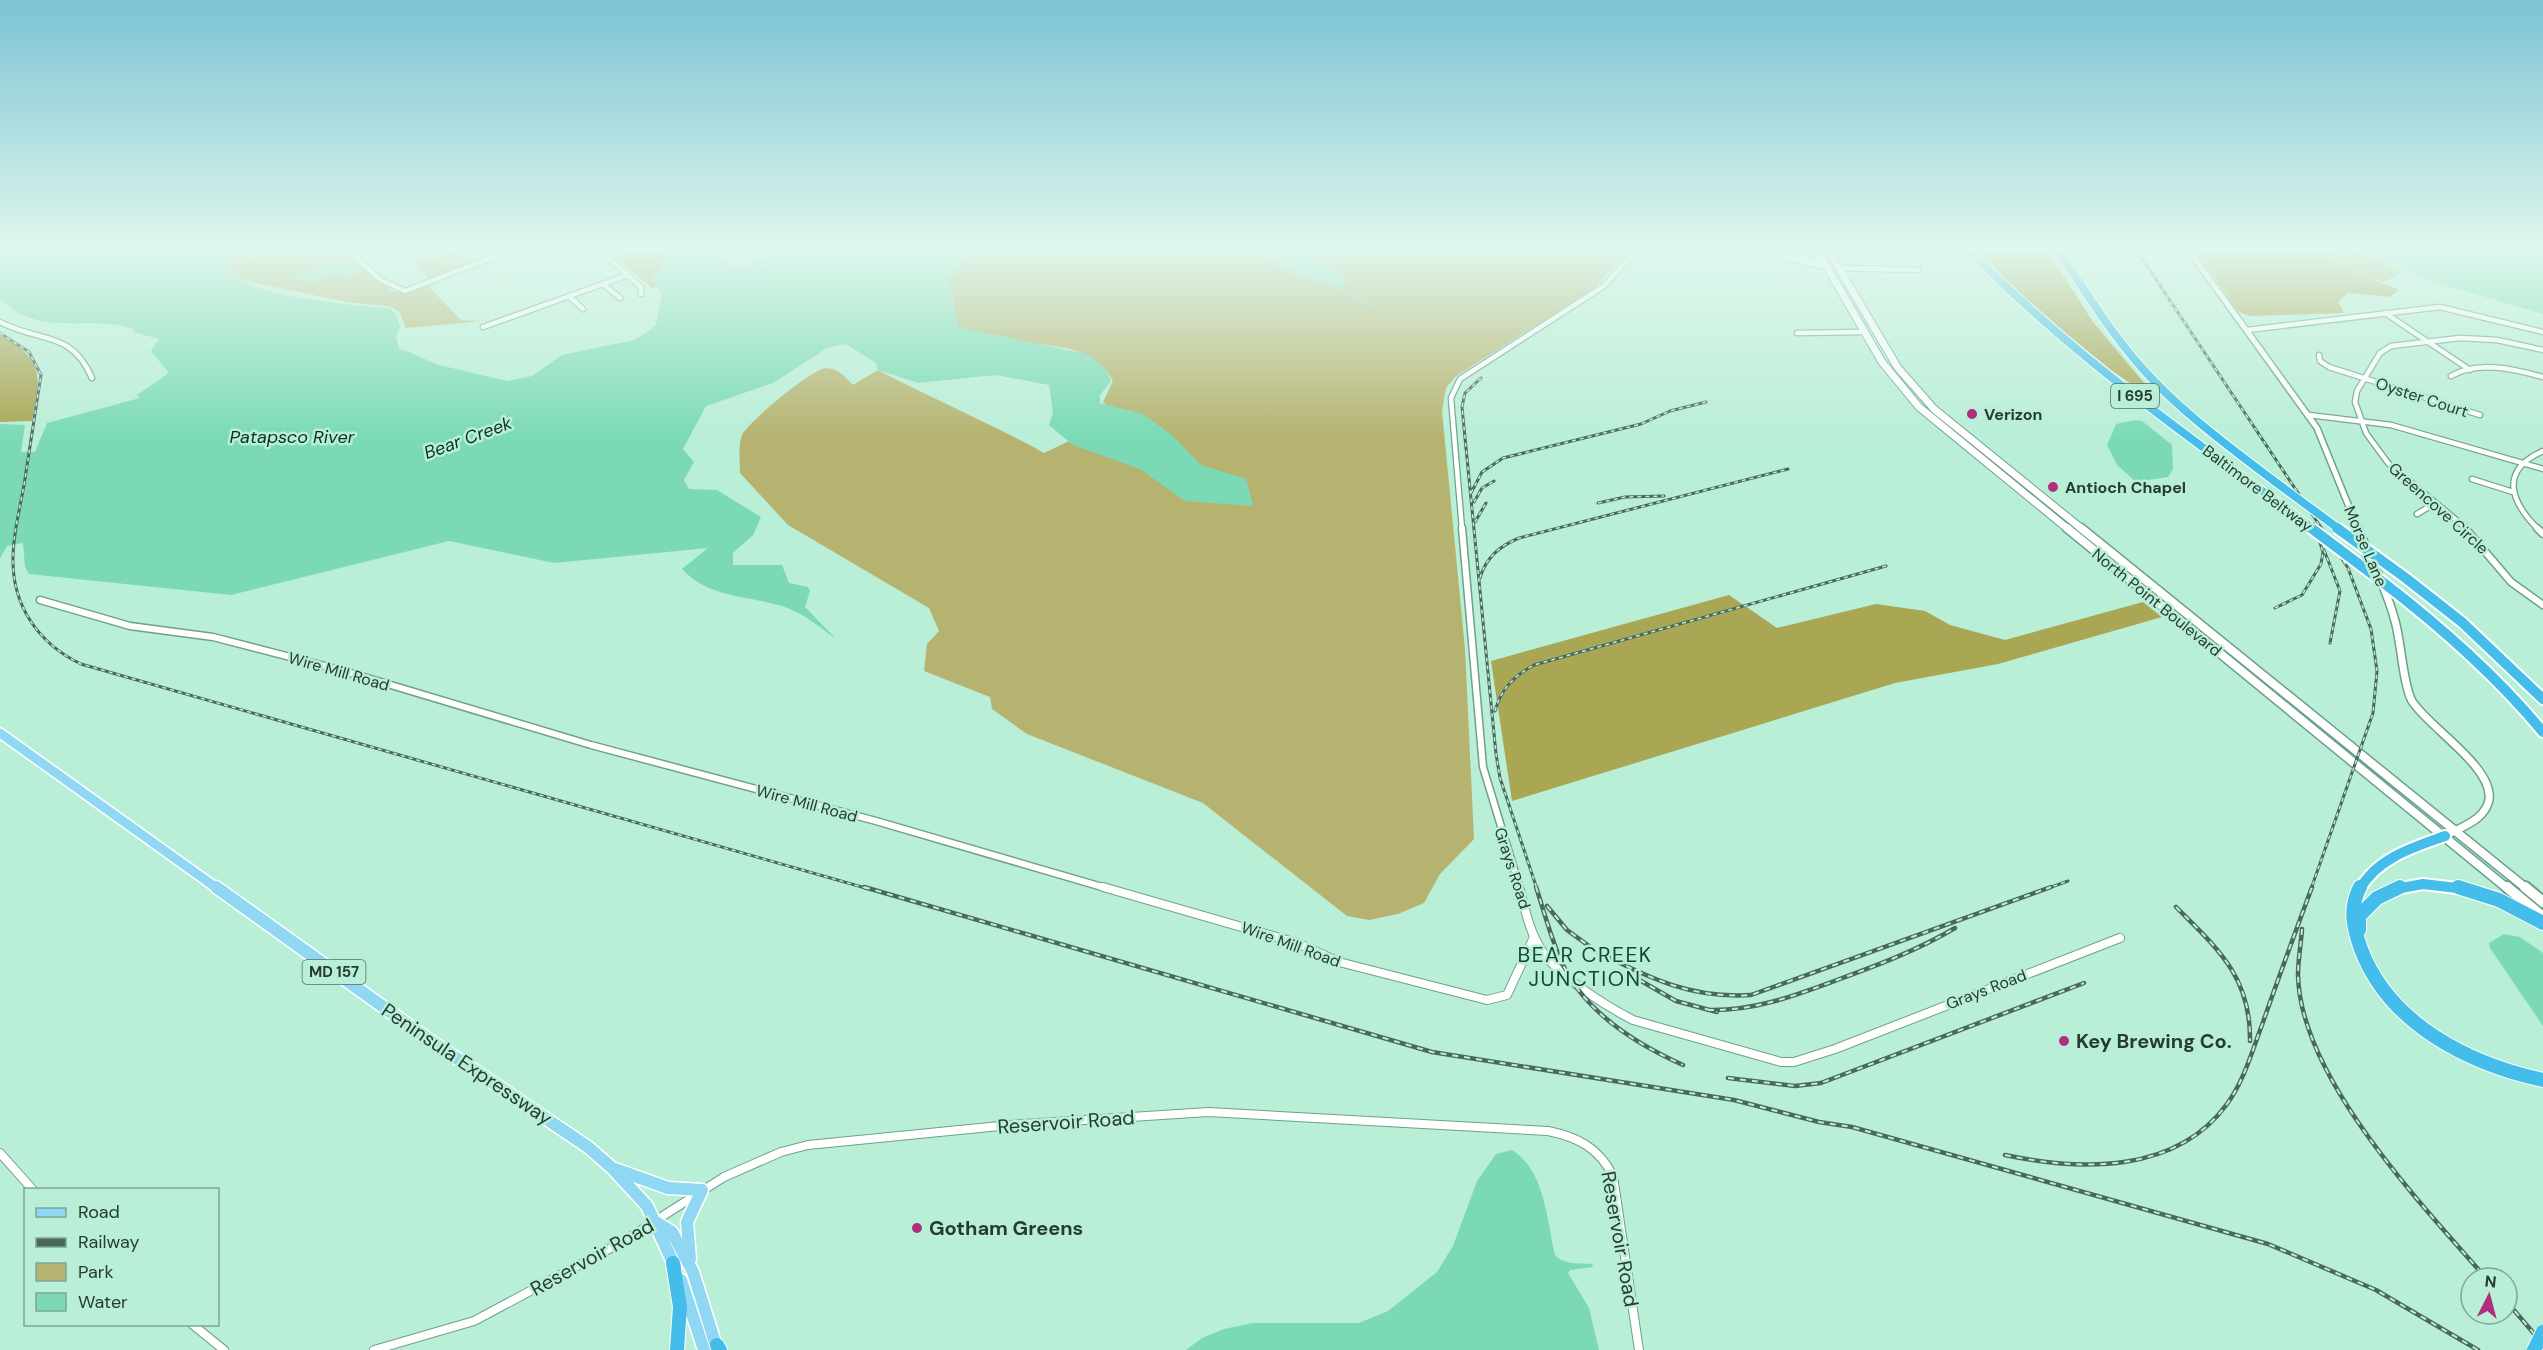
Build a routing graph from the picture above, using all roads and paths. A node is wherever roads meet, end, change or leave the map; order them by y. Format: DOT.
graph roads {
  1 [pos="527,311"];
  2 [pos="1567,311"];
  3 [pos="1853,311"];
  4 [pos="1863,311"];
  5 [pos="2031,311"];
  6 [pos="2098,311"];
  7 [pos="2233,311"];
  8 [pos="2406,311"];
  9 [pos="2463,311"];
  10 [pos="2385,313"];
  11 [pos="0,322"];
  12 [pos="483,327"];
  13 [pos="2247,330"];
  14 [pos="1865,332"];
  15 [pos="2543,332"];
  16 [pos="1797,333"];
  17 [pos="2426,341"];
  18 [pos="1883,344"];
  19 [pos="2543,350"];
  20 [pos="2319,355"];
  21 [pos="1882,362"];
  22 [pos="2470,370"];
  23 [pos="1902,374"];
  24 [pos="2451,376"];
  25 [pos="2543,377"];
  26 [pos="92,378"];
  27 [pos="1893,378"];
  28 [pos="2363,378"];
  29 [pos="1911,385"];
  30 [pos="2480,415"];
  31 [pos="2310,417"];
  32 [pos="2360,422"];
  33 [pos="2543,451"];
  34 [pos="1974,453"];
  35 [pos="1994,458"];
  36 [pos="2522,461"];
  37 [pos="2543,469"];
  38 [pos="2472,479"];
  39 [pos="2513,492"];
  40 [pos="2438,507"];
  41 [pos="2417,514"];
  42 [pos="2543,534"];
  43 [pos="2101,556"];
  44 [pos="2122,561"];
  45 [pos="40,600"];
  46 [pos="2543,605"];
  47 [pos="2543,699"];
  48 [pos="2333,731"];
  49 [pos="2543,732"];
  50 [pos="0,734"];
  51 [pos="2322,735"];
  52 [pos="2450,834"];
  53 [pos="2543,902"];
  54 [pos="2543,917"];
  55 [pos="2543,923"];
  56 [pos="1534,937"];
  57 [pos="2120,938"];
  58 [pos="2359,945"];
  59 [pos="2543,1080"];
  60 [pos="0,1153"];
  61 [pos="612,1168"];
  62 [pos="31,1188"];
  63 [pos="702,1190"];
  64 [pos="656,1222"];
  65 [pos="673,1263"];
  66 [pos="693,1272"];
  67 [pos="194,1326"];
  68 [pos="2543,1332"];
  69 [pos="715,1349"];
  70 [pos="224,1350"];
  71 [pos="374,1350"];
  72 [pos="677,1350"];
  73 [pos="1639,1350"];
  74 [pos="2534,1350"];
  1 -- 12 [label="street"];
  2 -- 56 [label="street, Grays Road"];
  3 -- 14 [label="main road, North Point Boulevard"];
  4 -- 18 [label="main road, North Point Boulevard"];
  5 -- 49 [label="highway, Baltimore Beltway / I 695, bridge"];
  6 -- 47 [label="highway, Baltimore Beltway / I 695, bridge"];
  7 -- 13 [label="street, Morse Lane"];
  8 -- 10 [label="street"];
  9 -- 15 [label="street"];
  10 -- 13 [label="street"];
  10 -- 17 [label="street"];
  11 -- 26 [label="street"];
  13 -- 31 [label="street, Morse Lane"];
  14 -- 16 [label="street"];
  14 -- 18 [label="main road"];
  14 -- 21 [label="main road, North Point Boulevard"];
  17 -- 19 [label="street"];
  17 -- 22 [label="street"];
  17 -- 28 [label="street"];
  18 -- 23 [label="main road, North Point Boulevard"];
  20 -- 28 [label="street, Oyster Court"];
  21 -- 23 [label="main road"];
  21 -- 27 [label="main road, North Point Boulevard"];
  22 -- 24 [label="street"];
  22 -- 25 [label="street"];
  23 -- 29 [label="main road, North Point Boulevard"];
  27 -- 29 [label="main road"];
  27 -- 34 [label="main road, North Point Boulevard"];
  28 -- 30 [label="street, Oyster Court"];
  28 -- 32 [label="street"];
  29 -- 35 [label="main road, North Point Boulevard"];
  31 -- 32 [label="street"];
  31 -- 52 [label="street, Morse Lane"];
  32 -- 36 [label="street"];
  32 -- 40 [label="street, Greencove Circle"];
  33 -- 36 [label="street"];
  34 -- 35 [label="main road"];
  34 -- 43 [label="main road, North Point Boulevard"];
  35 -- 44 [label="main road, North Point Boulevard"];
  36 -- 37 [label="street"];
  36 -- 39 [label="street"];
  38 -- 39 [label="street"];
  39 -- 42 [label="street"];
  40 -- 41 [label="street"];
  40 -- 46 [label="street, Greencove Circle"];
  43 -- 44 [label="main road"];
  43 -- 51 [label="main road, North Point Boulevard"];
  44 -- 48 [label="main road, North Point Boulevard"];
  45 -- 56 [label="street, Wire Mill Road"];
  48 -- 51 [label="main road"];
  48 -- 52 [label="main road, North Point Boulevard"];
  50 -- 61 [label="main road, Peninsula Expressway / MD 157"];
  51 -- 52 [label="main road, North Point Boulevard"];
  52 -- 53 [label="main road, North Point Boulevard"];
  52 -- 54 [label="main road, North Point Boulevard"];
  52 -- 58 [label="highway"];
  55 -- 58 [label="highway"];
  56 -- 57 [label="street, Grays Road"];
  58 -- 59 [label="highway"];
  60 -- 62 [label="street"];
  61 -- 63 [label="main road"];
  61 -- 64 [label="main road, Peninsula Expressway / MD 157"];
  63 -- 64 [label="street, Reservoir Road"];
  63 -- 66 [label="main road"];
  63 -- 73 [label="street, Reservoir Road"];
  64 -- 65 [label="main road, Peninsula Expressway / MD 157"];
  64 -- 66 [label="main road, Peninsula Expressway / MD 157"];
  64 -- 71 [label="street, Reservoir Road"];
  65 -- 69 [label="main road, Peninsula Expressway / MD 157"];
  65 -- 72 [label="highway"];
  66 -- 69 [label="main road, Peninsula Expressway / MD 157"];
  67 -- 70 [label="street"];
  68 -- 74 [label="highway, bridge"];
}
